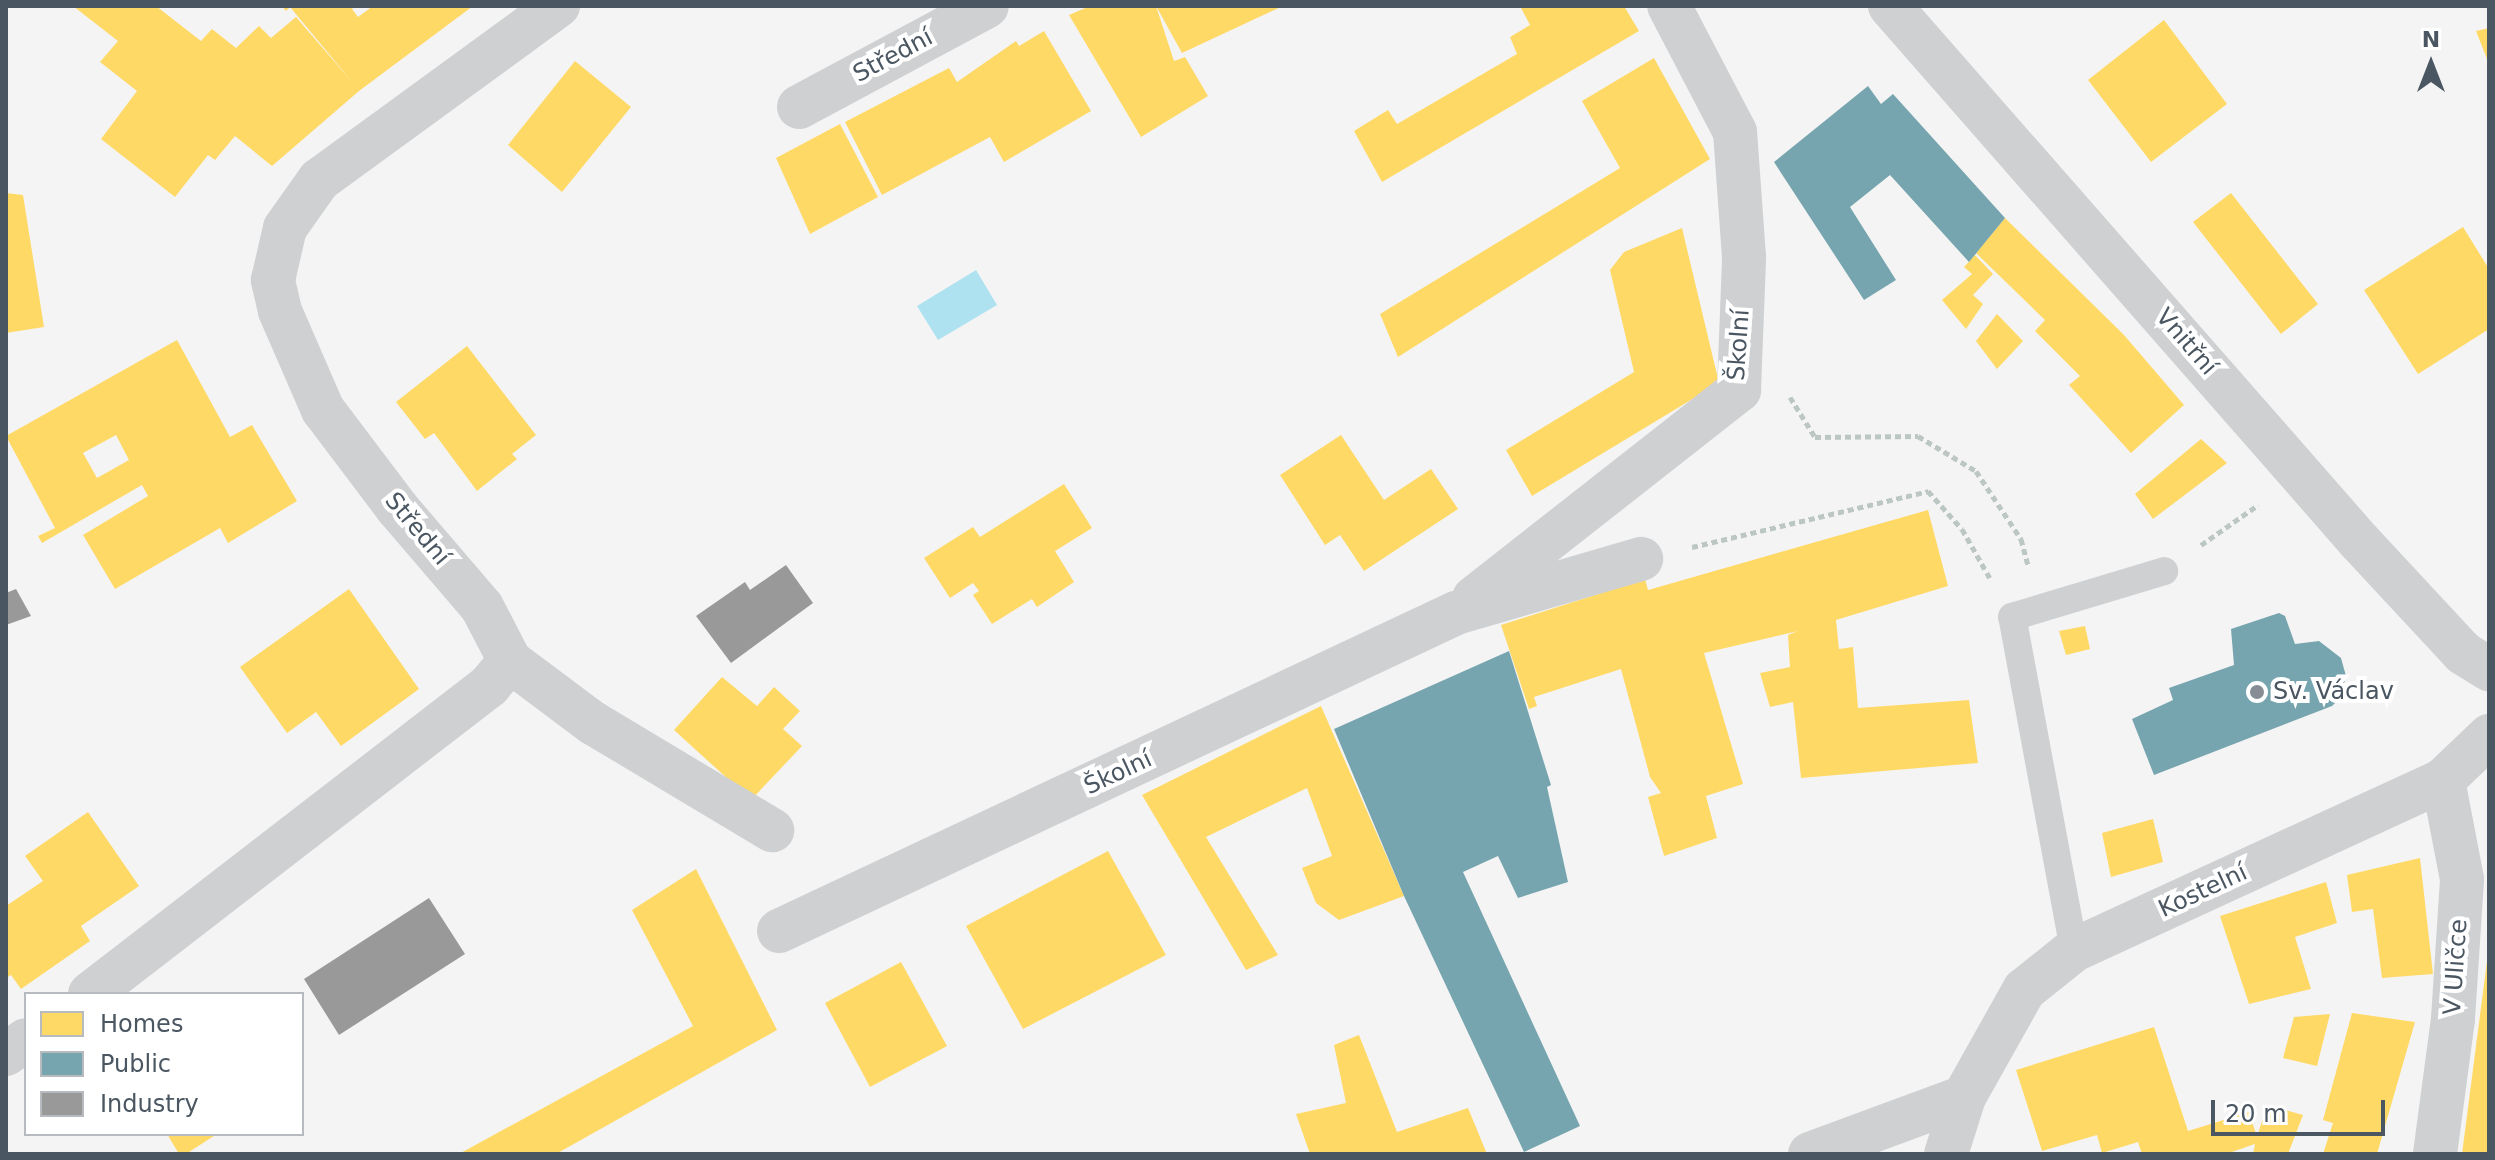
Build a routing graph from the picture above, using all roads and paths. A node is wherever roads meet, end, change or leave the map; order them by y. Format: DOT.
graph roads {
  1 [pos="558,6"];
  2 [pos="987,6"];
  3 [pos="1669,6"];
  4 [pos="1890,6"];
  5 [pos="799,107"];
  6 [pos="1741,340"];
  7 [pos="2302,474"];
  8 [pos="1641,559"];
  9 [pos="2164,571"];
  10 [pos="1456,613"];
  11 [pos="2026,613"];
  12 [pos="510,661"];
  13 [pos="2489,669"];
  14 [pos="2489,736"];
  15 [pos="2443,780"];
  16 [pos="772,830"];
  17 [pos="779,931"];
  18 [pos="2074,950"];
  19 [pos="93,992"];
  20 [pos="24,1041"];
  21 [pos="6,1054"];
  22 [pos="1964,1097"];
  23 [pos="1810,1154"];
  24 [pos="1946,1154"];
  25 [pos="2435,1154"];
  1 -- 12 [label="street, Střední"];
  2 -- 5 [label="street, Střední"];
  3 -- 6 [label="street, Školní"];
  4 -- 7 [label="street, Vnitřní"];
  6 -- 10 [label="street, Školní"];
  6 -- 11 [label="path"];
  7 -- 9 [label="path"];
  7 -- 13 [label="street, Vnitřní"];
  8 -- 10 [label="street, Školní"];
  8 -- 11 [label="path"];
  9 -- 11 [label="lane"];
  10 -- 17 [label="street, Školní"];
  11 -- 18 [label="lane"];
  12 -- 16 [label="street"];
  12 -- 19 [label="street"];
  14 -- 15 [label="street, Kostelní"];
  15 -- 18 [label="street, Kostelní"];
  15 -- 25 [label="street, V Uličce"];
  18 -- 22 [label="street, Kostelní"];
  20 -- 21 [label="street"];
  22 -- 23 [label="street"];
  22 -- 24 [label="street, Kostelní"];
}
